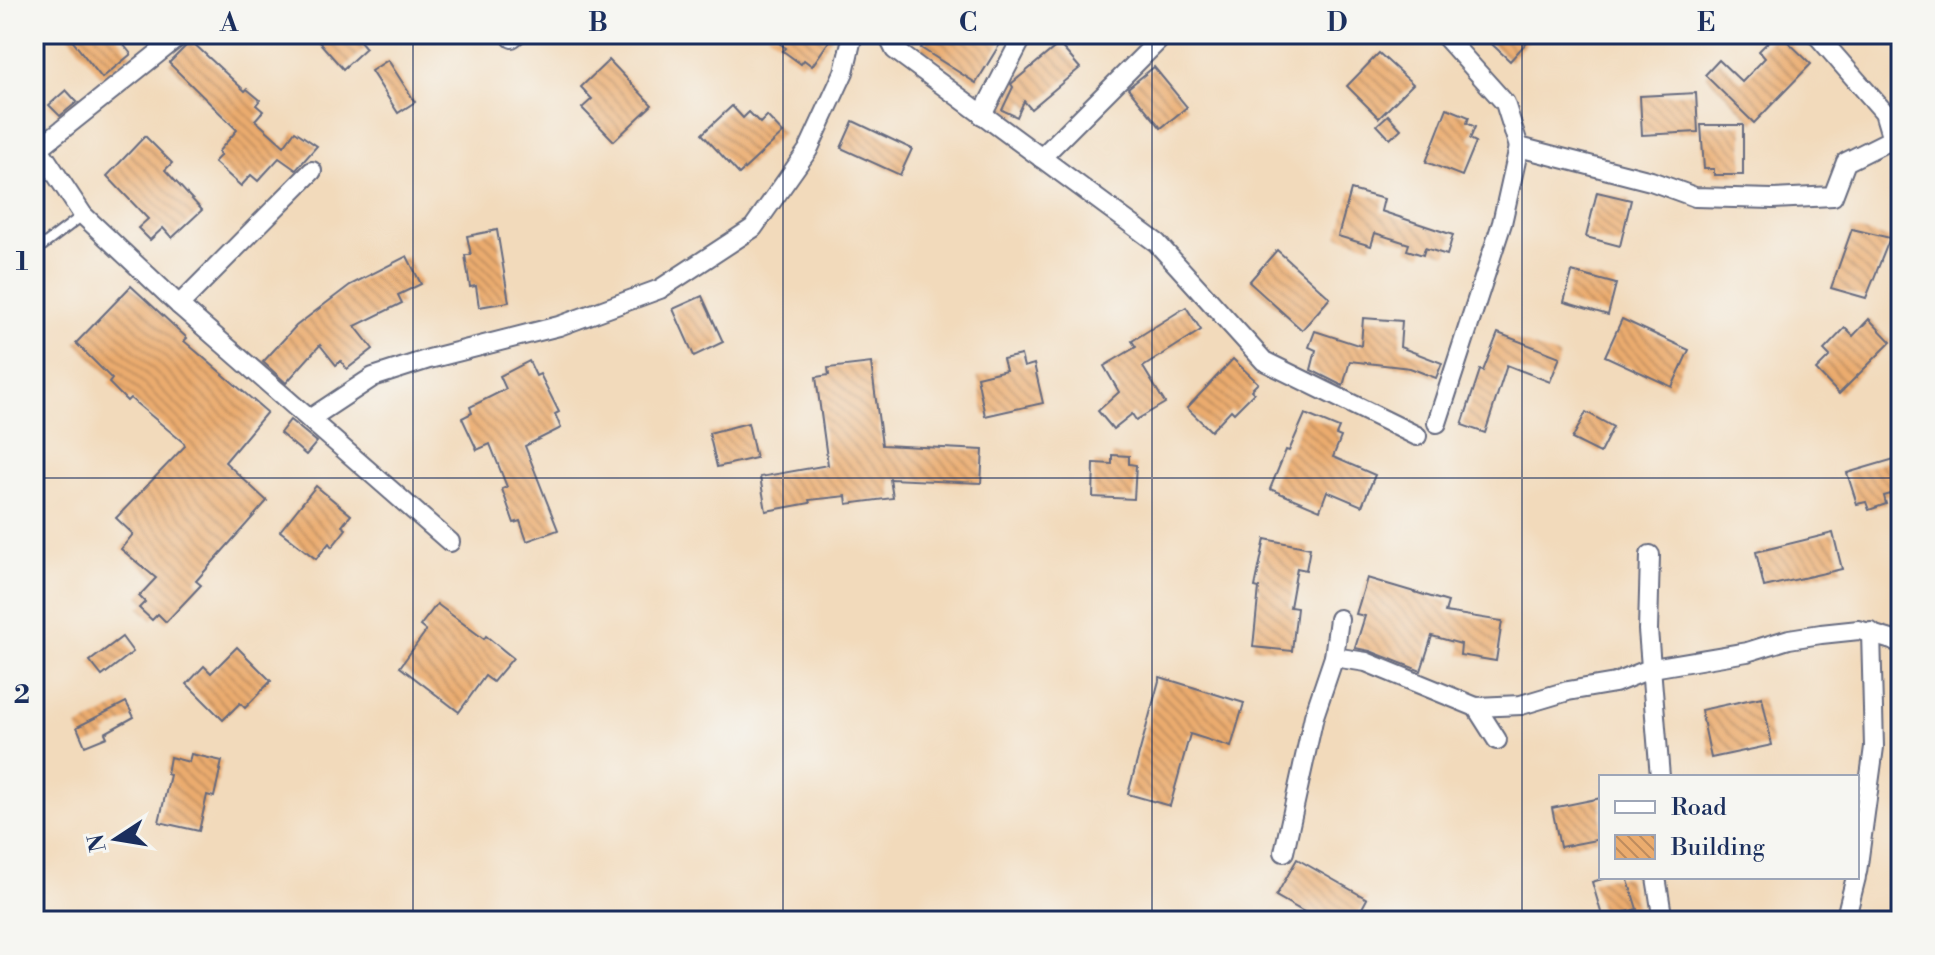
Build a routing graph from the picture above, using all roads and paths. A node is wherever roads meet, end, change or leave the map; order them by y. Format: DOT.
graph roads {
  1 [pos="182,34"];
  2 [pos="853,34"];
  3 [pos="887,34"];
  4 [pos="1024,34"];
  5 [pos="1165,34"];
  6 [pos="1443,34"];
  7 [pos="1816,34"];
  8 [pos="982,115"];
  9 [pos="1896,142"];
  10 [pos="36,145"];
  11 [pos="1519,147"];
  12 [pos="1041,158"];
  13 [pos="312,171"];
  14 [pos="83,215"];
  15 [pos="34,252"];
  16 [pos="179,305"];
  17 [pos="311,418"];
  18 [pos="1437,423"];
  19 [pos="1417,436"];
  20 [pos="450,542"];
  21 [pos="1650,555"];
  22 [pos="1339,619"];
  23 [pos="1871,632"];
  24 [pos="1901,643"];
  25 [pos="1334,657"];
  26 [pos="1652,668"];
  27 [pos="1476,707"];
  28 [pos="1497,740"];
  29 [pos="1660,775"];
  30 [pos="1284,852"];
  31 [pos="1859,854"];
  32 [pos="1656,879"];
  33 [pos="1855,879"];
  34 [pos="1663,921"];
  35 [pos="1845,921"];
  1 -- 10 [label="street"];
  2 -- 17 [label="street"];
  3 -- 8 [label="street"];
  4 -- 8 [label="street"];
  5 -- 12 [label="street"];
  6 -- 11 [label="street"];
  7 -- 9 [label="street"];
  8 -- 12 [label="street"];
  9 -- 11 [label="street"];
  10 -- 14 [label="street"];
  11 -- 18 [label="street"];
  12 -- 19 [label="street"];
  13 -- 16 [label="street"];
  14 -- 15 [label="lane"];
  14 -- 16 [label="street"];
  16 -- 17 [label="street"];
  17 -- 20 [label="street"];
  21 -- 26 [label="street"];
  22 -- 25 [label="street"];
  23 -- 24 [label="street"];
  23 -- 26 [label="street"];
  23 -- 31 [label="street"];
  25 -- 27 [label="street"];
  25 -- 30 [label="street"];
  26 -- 27 [label="street"];
  26 -- 29 [label="street"];
  27 -- 28 [label="street"];
  32 -- 34 [label="street"];
  33 -- 35 [label="street"];
}
